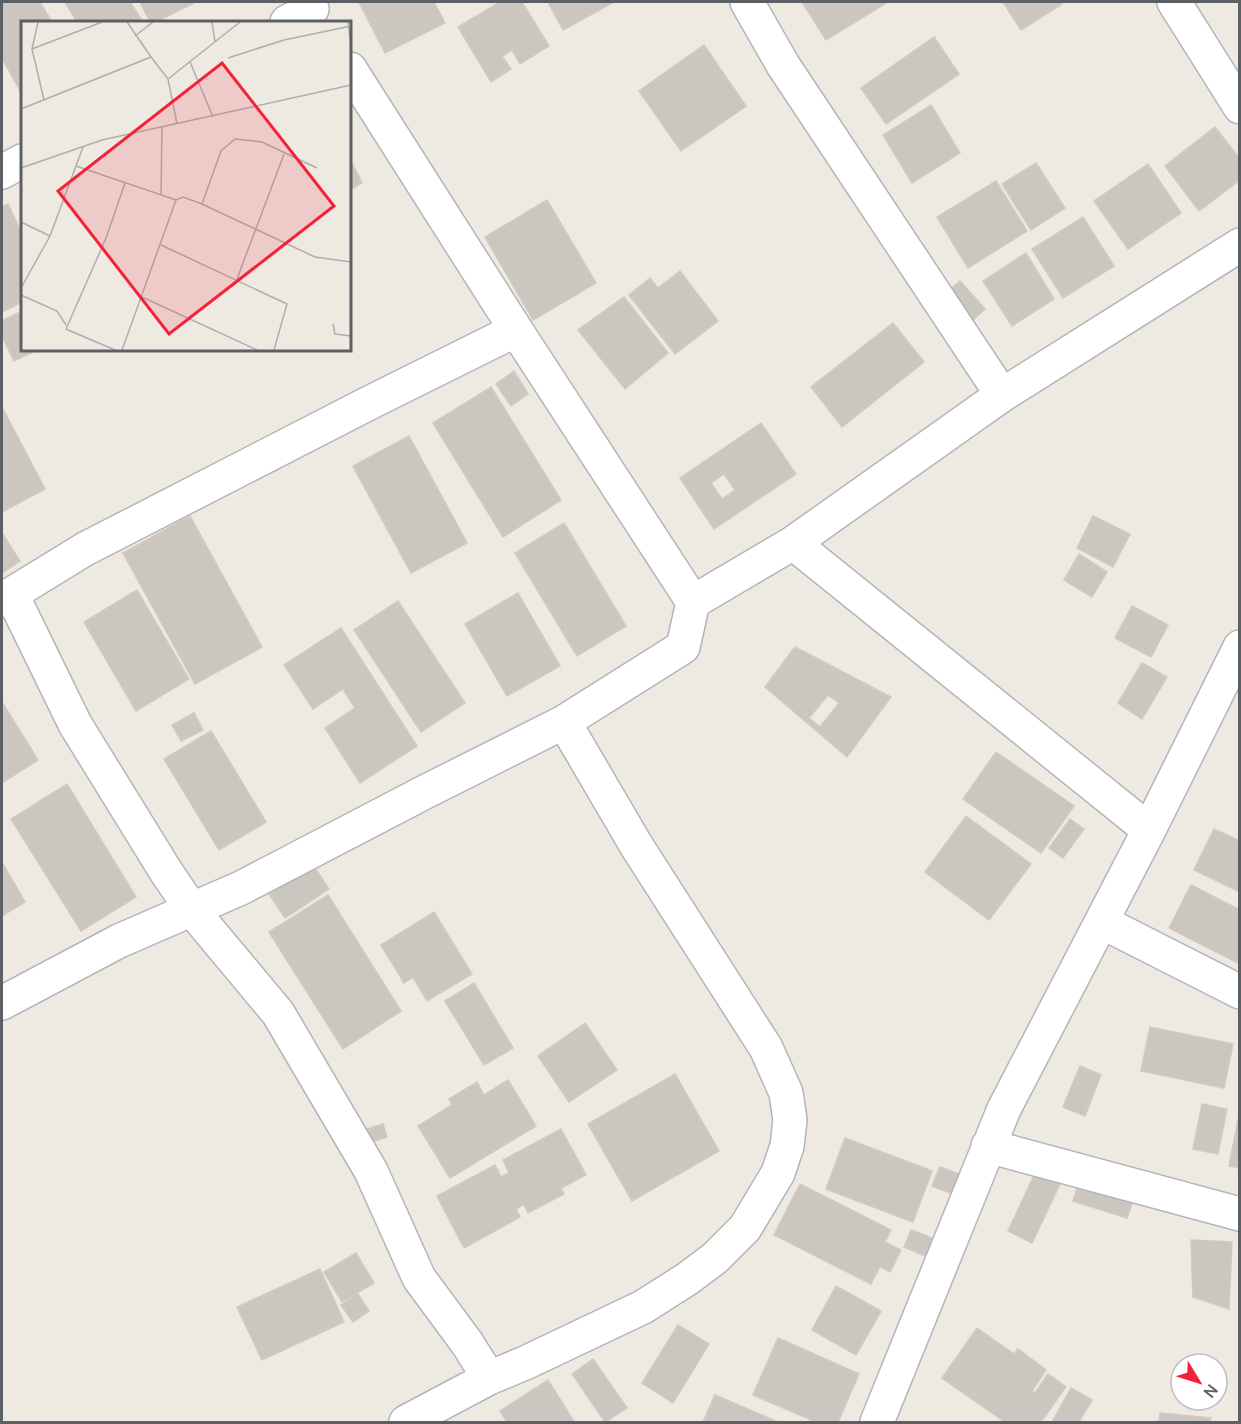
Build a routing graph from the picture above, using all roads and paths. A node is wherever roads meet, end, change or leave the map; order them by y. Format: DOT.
graph roads {
  1 [pos="747,2"];
  2 [pos="1174,2"];
  3 [pos="351,71"];
  4 [pos="1239,107"];
  5 [pos="21,162"];
  6 [pos="2,172"];
  7 [pos="1239,245"];
  8 [pos="516,330"];
  9 [pos="1002,395"];
  10 [pos="793,543"];
  11 [pos="7,597"];
  12 [pos="693,602"];
  13 [pos="1239,647"];
  14 [pos="564,722"];
  15 [pos="1149,830"];
  16 [pos="192,909"];
  17 [pos="1102,922"];
  18 [pos="1239,992"];
  19 [pos="2,1002"];
  20 [pos="988,1146"];
  21 [pos="1239,1214"];
  22 [pos="489,1378"];
  23 [pos="406,1422"];
  24 [pos="877,1422"];
  1 -- 9 [label="street"];
  2 -- 4 [label="street"];
  3 -- 8 [label="street"];
  5 -- 6 [label="street"];
  7 -- 9 [label="street"];
  8 -- 11 [label="street"];
  8 -- 12 [label="street"];
  9 -- 10 [label="street"];
  10 -- 12 [label="street"];
  10 -- 15 [label="street"];
  11 -- 16 [label="street"];
  12 -- 14 [label="street"];
  13 -- 15 [label="street"];
  14 -- 16 [label="street"];
  14 -- 22 [label="street"];
  15 -- 17 [label="street"];
  16 -- 19 [label="street"];
  16 -- 22 [label="street"];
  17 -- 18 [label="street"];
  17 -- 20 [label="street"];
  20 -- 21 [label="street"];
  20 -- 24 [label="street"];
  22 -- 23 [label="street"];
}
